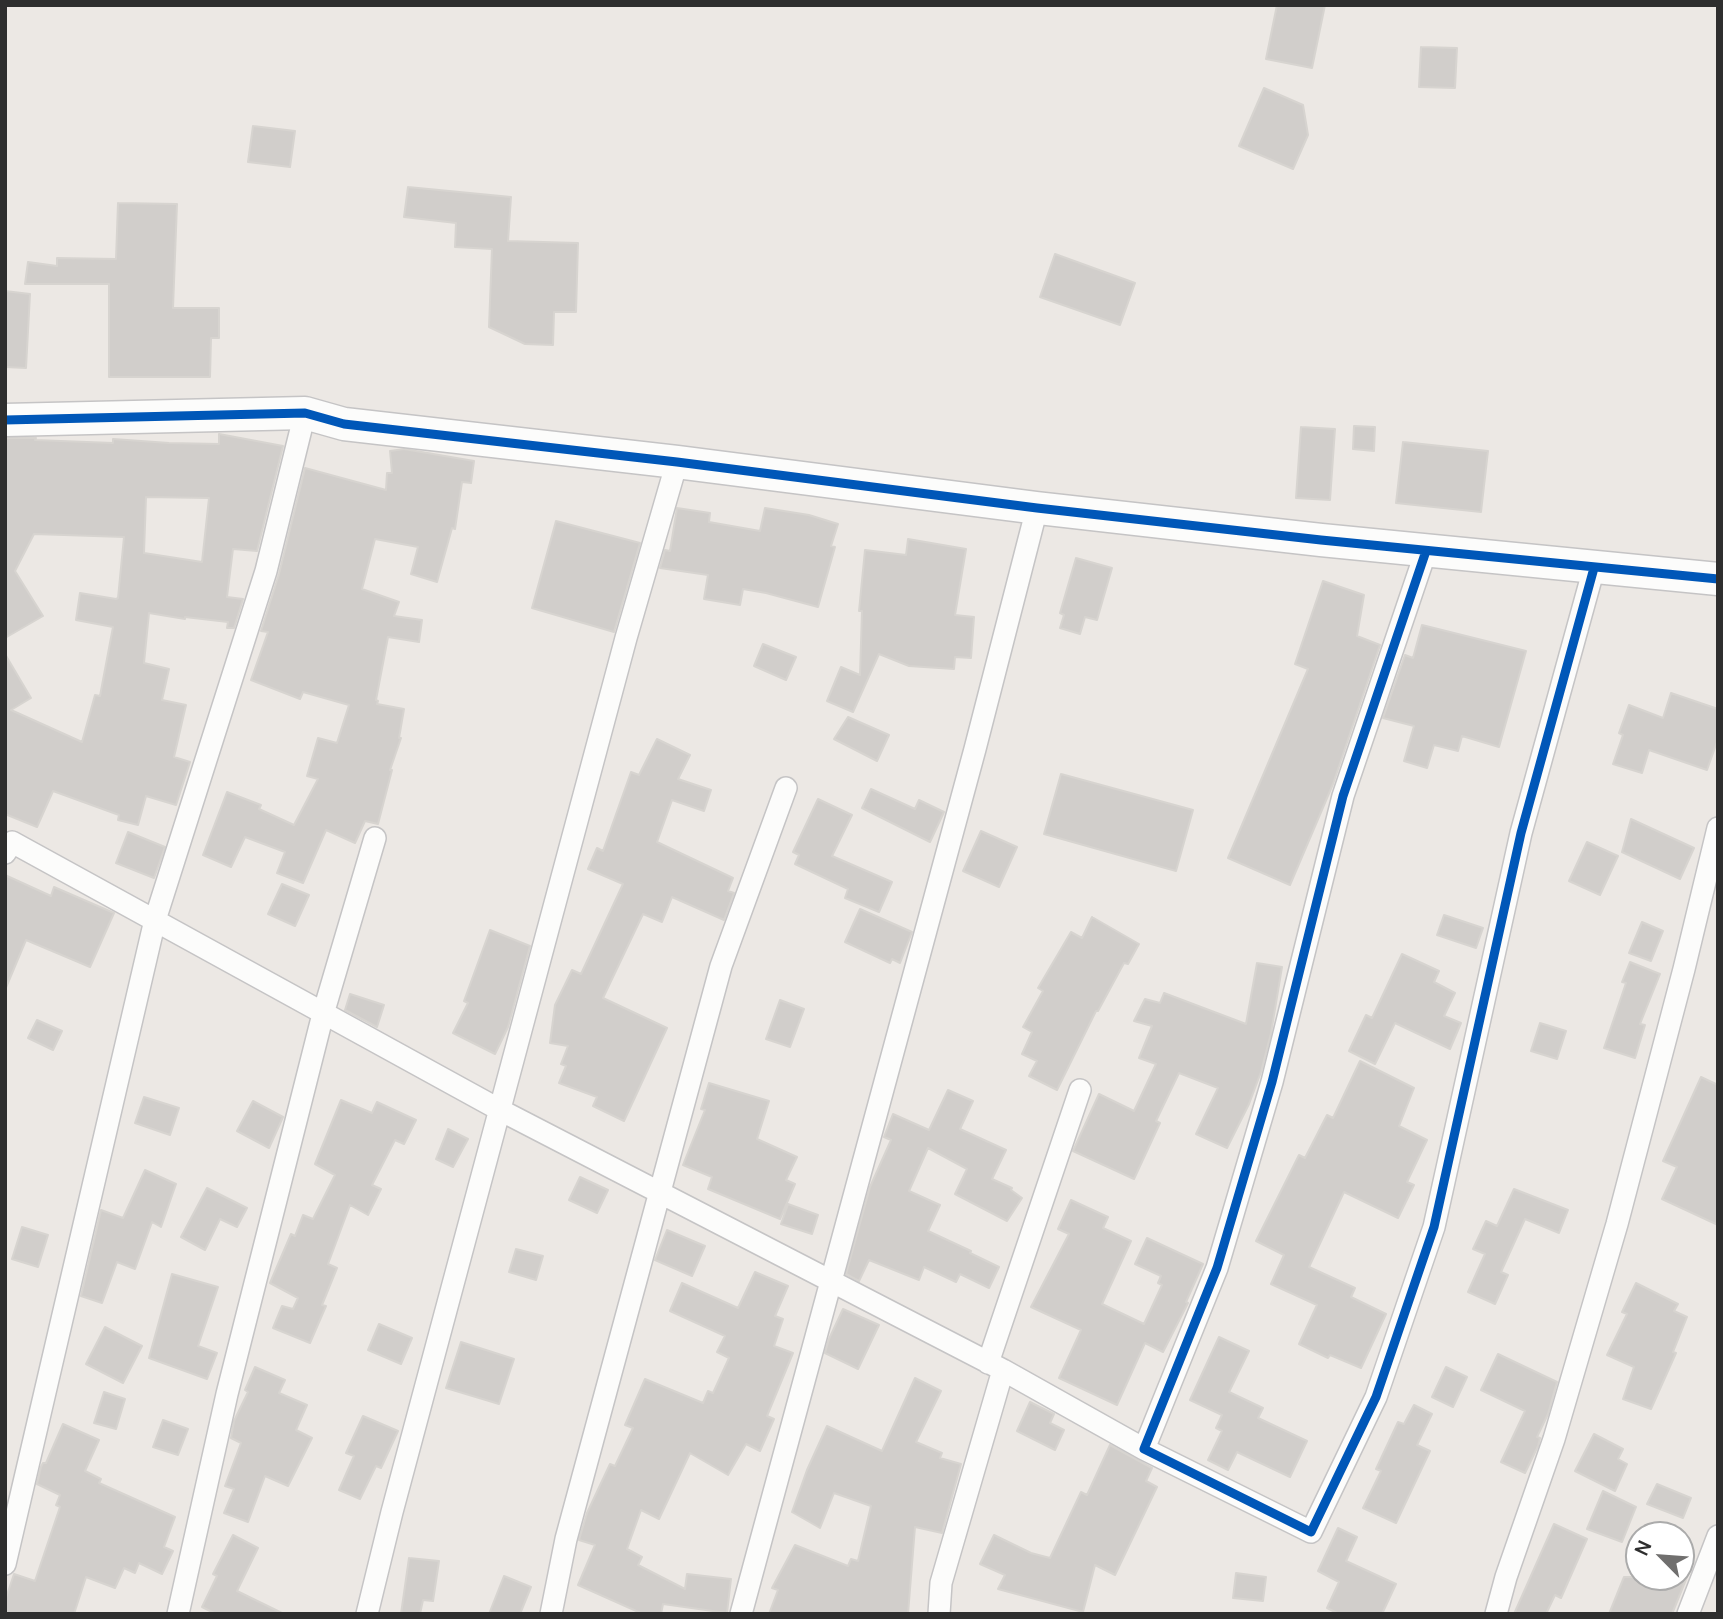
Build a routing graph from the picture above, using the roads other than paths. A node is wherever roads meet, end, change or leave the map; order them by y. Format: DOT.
graph roads {
  1 [pos="305,413"];
  2 [pos="5,420"];
  3 [pos="677,462"];
  4 [pos="1037,508"];
  5 [pos="1426,551"];
  6 [pos="1594,568"];
  7 [pos="1718,579"];
  8 [pos="786,788"];
  9 [pos="1718,828"];
  10 [pos="375,838"];
  11 [pos="5,853"];
  12 [pos="1709,904"];
  13 [pos="155,920"];
  14 [pos="323,1014"];
  15 [pos="1080,1090"];
  16 [pos="500,1110"];
  17 [pos="659,1193"];
  18 [pos="831,1283"];
  19 [pos="996,1367"];
  20 [pos="1144,1448"];
  21 [pos="1718,1536"];
  22 [pos="5,1564"];
  23 [pos="178,1614"];
  24 [pos="367,1614"];
  25 [pos="551,1614"];
  26 [pos="741,1614"];
  27 [pos="939,1614"];
  28 [pos="1496,1614"];
  29 [pos="1688,1614"];
  1 -- 2 [label="street"];
  1 -- 3 [label="street"];
  1 -- 13 [label="street"];
  3 -- 4 [label="street"];
  3 -- 16 [label="street"];
  4 -- 5 [label="street"];
  4 -- 18 [label="street"];
  5 -- 6 [label="street"];
  5 -- 20 [label="street"];
  6 -- 7 [label="street"];
  6 -- 20 [label="street"];
  8 -- 17 [label="street"];
  9 -- 12 [label="street"];
  10 -- 14 [label="street"];
  11 -- 13 [label="street"];
  12 -- 28 [label="street"];
  13 -- 14 [label="street"];
  13 -- 22 [label="street"];
  14 -- 16 [label="street"];
  14 -- 23 [label="street"];
  15 -- 19 [label="street"];
  16 -- 17 [label="street"];
  16 -- 24 [label="street"];
  17 -- 18 [label="street"];
  17 -- 25 [label="street"];
  18 -- 19 [label="street"];
  18 -- 26 [label="street"];
  19 -- 20 [label="street"];
  19 -- 27 [label="street"];
  21 -- 29 [label="street"];
}
